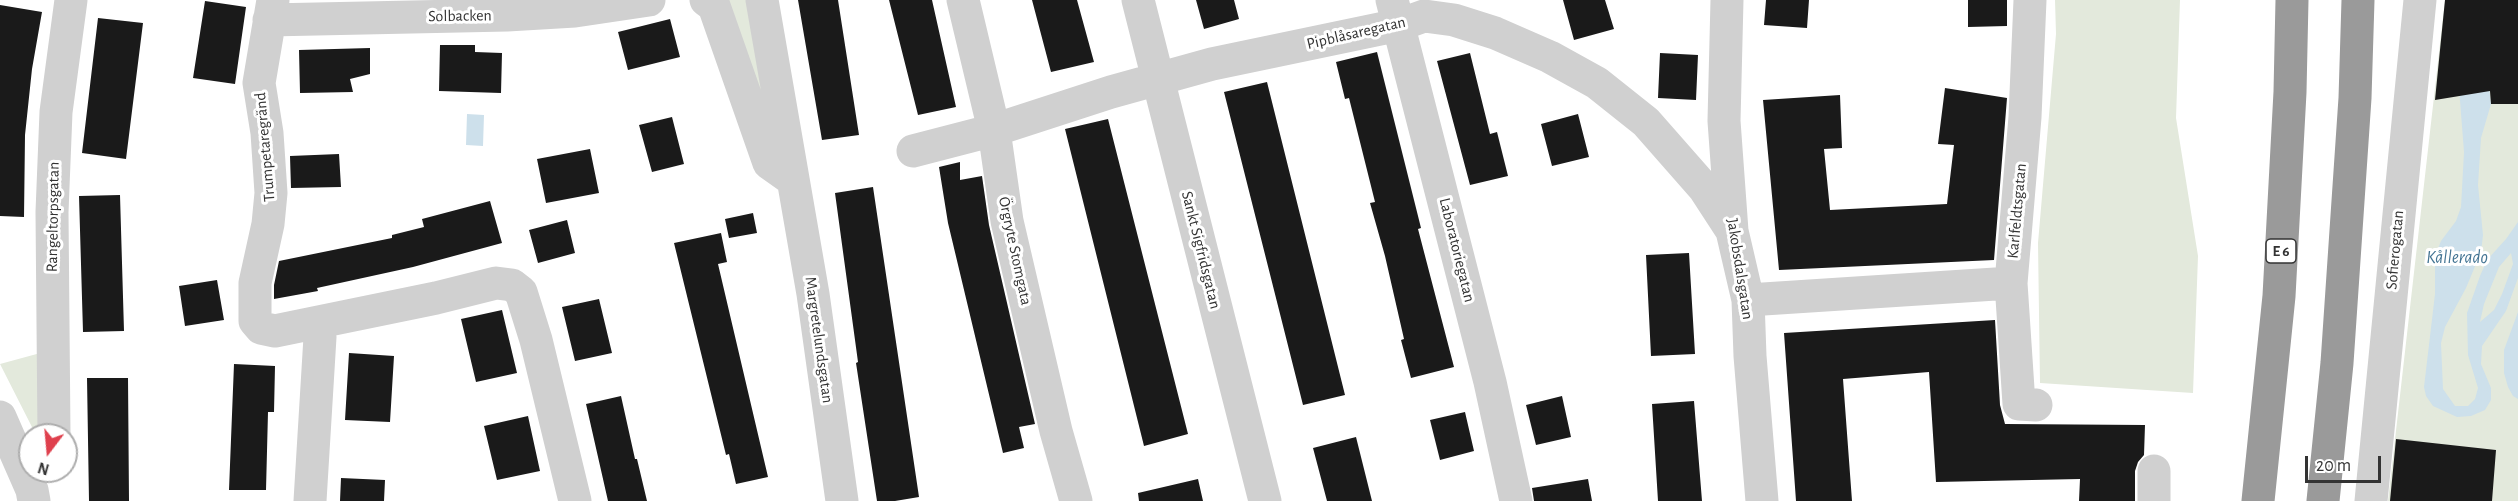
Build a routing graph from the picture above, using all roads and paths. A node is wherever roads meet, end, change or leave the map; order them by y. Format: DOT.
graph roads {
  1 [pos="649,0"];
  2 [pos="706,0"];
  3 [pos="762,0"];
  4 [pos="963,0"];
  5 [pos="1138,0"];
  6 [pos="1727,0"];
  7 [pos="2030,0"];
  8 [pos="2292,0"];
  9 [pos="2358,0"];
  10 [pos="2420,0"];
  11 [pos="67,1"];
  12 [pos="271,10"];
  13 [pos="1395,12"];
  14 [pos="1159,80"];
  15 [pos="994,130"];
  16 [pos="914,151"];
  17 [pos="793,180"];
  18 [pos="1732,231"];
  19 [pos="2011,283"];
  20 [pos="1748,300"];
  21 [pos="318,323"];
  22 [pos="2036,405"];
  23 [pos="0,417"];
  24 [pos="54,423"];
  25 [pos="38,487"];
  26 [pos="310,501"];
  27 [pos="575,501"];
  28 [pos="842,501"];
  29 [pos="1076,501"];
  30 [pos="1264,501"];
  31 [pos="1516,501"];
  32 [pos="1762,501"];
  33 [pos="2258,501"];
  34 [pos="2323,501"];
  35 [pos="2371,501"];
  1 -- 12 [label="street, Solbacken"];
  2 -- 17 [label="street"];
  3 -- 17 [label="street, Margretelundsgatan"];
  4 -- 15 [label="street, Örgryte Stomgata"];
  5 -- 14 [label="street, Sankt Sigfridsgatan"];
  6 -- 18 [label="street, Jakobsdalsgatan"];
  7 -- 19 [label="street, Karlfeldtsgatan"];
  8 -- 33 [label="highway, E 6"];
  9 -- 34 [label="highway"];
  10 -- 35 [label="street, Sofierogatan"];
  11 -- 24 [label="street, Rangeltorpsgatan"];
  12 -- 21 [label="street, Trumpetaregränd"];
  13 -- 14 [label="street, Pipblåsaregatan"];
  13 -- 18 [label="street, Pipblåsaregatan"];
  13 -- 31 [label="street, Laboratoriegatan"];
  14 -- 15 [label="street, Pipblåsaregatan"];
  14 -- 30 [label="street, Sankt Sigfridsgatan"];
  15 -- 16 [label="street, Pipblåsaregatan"];
  15 -- 29 [label="street, Örgryte Stomgata"];
  17 -- 28 [label="street, Margretelundsgatan"];
  18 -- 20 [label="street, Jakobsdalsgatan"];
  19 -- 20 [label="street"];
  19 -- 22 [label="street, Karlfeldtsgatan"];
  20 -- 32 [label="street, Jakobsdalsgatan"];
  21 -- 26 [label="street"];
  21 -- 27 [label="street"];
  23 -- 25 [label="street"];
}
